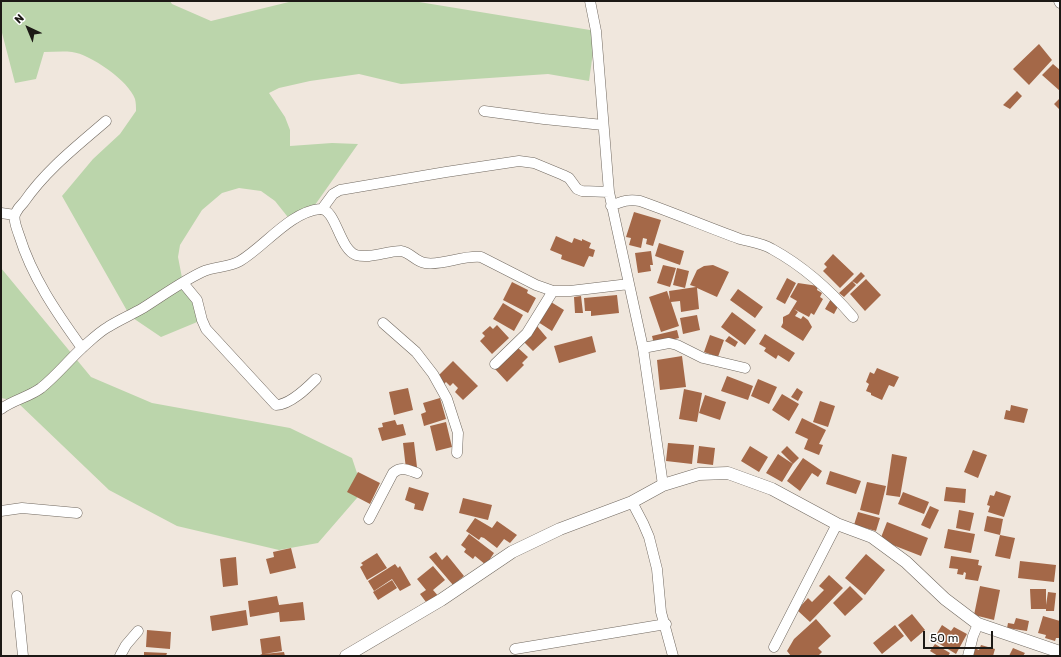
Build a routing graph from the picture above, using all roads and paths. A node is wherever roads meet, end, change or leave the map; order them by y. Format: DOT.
graph roads {
  1 [pos="590,1"];
  2 [pos="484,111"];
  3 [pos="106,121"];
  4 [pos="603,125"];
  5 [pos="609,192"];
  6 [pos="611,206"];
  7 [pos="322,209"];
  8 [pos="1,213"];
  9 [pos="15,215"];
  10 [pos="183,283"];
  11 [pos="629,284"];
  12 [pos="553,291"];
  13 [pos="853,317"];
  14 [pos="383,323"];
  15 [pos="82,348"];
  16 [pos="643,348"];
  17 [pos="495,364"];
  18 [pos="745,368"];
  19 [pos="316,379"];
  20 [pos="1,409"];
  21 [pos="457,453"];
  22 [pos="417,473"];
  23 [pos="663,485"];
  24 [pos="632,502"];
  25 [pos="1,511"];
  26 [pos="77,512"];
  27 [pos="369,519"];
  28 [pos="837,524"];
  29 [pos="17,596"];
  30 [pos="666,624"];
  31 [pos="978,624"];
  32 [pos="138,631"];
  33 [pos="774,647"];
  34 [pos="515,649"];
  35 [pos="1060,652"];
  36 [pos="350,655"];
  37 [pos="23,656"];
  38 [pos="120,656"];
  39 [pos="673,656"];
  40 [pos="968,656"];
  1 -- 4 [label="street"];
  2 -- 4 [label="street"];
  3 -- 9 [label="street"];
  4 -- 5 [label="street"];
  5 -- 6 [label="street"];
  5 -- 7 [label="street"];
  6 -- 11 [label="street"];
  6 -- 13 [label="street"];
  7 -- 10 [label="street"];
  7 -- 12 [label="street"];
  8 -- 9 [label="street"];
  9 -- 15 [label="street"];
  10 -- 15 [label="street"];
  10 -- 19 [label="street"];
  11 -- 12 [label="street"];
  11 -- 16 [label="street"];
  12 -- 17 [label="street"];
  14 -- 21 [label="street"];
  15 -- 20 [label="street"];
  16 -- 18 [label="street"];
  16 -- 23 [label="street"];
  22 -- 27 [label="street"];
  23 -- 24 [label="street"];
  23 -- 28 [label="street"];
  24 -- 30 [label="street"];
  24 -- 36 [label="street"];
  25 -- 26 [label="street"];
  28 -- 31 [label="street"];
  28 -- 33 [label="street"];
  29 -- 37 [label="street"];
  30 -- 34 [label="street"];
  30 -- 39 [label="street"];
  31 -- 35 [label="street"];
  31 -- 40 [label="street"];
  32 -- 38 [label="street"];
}
